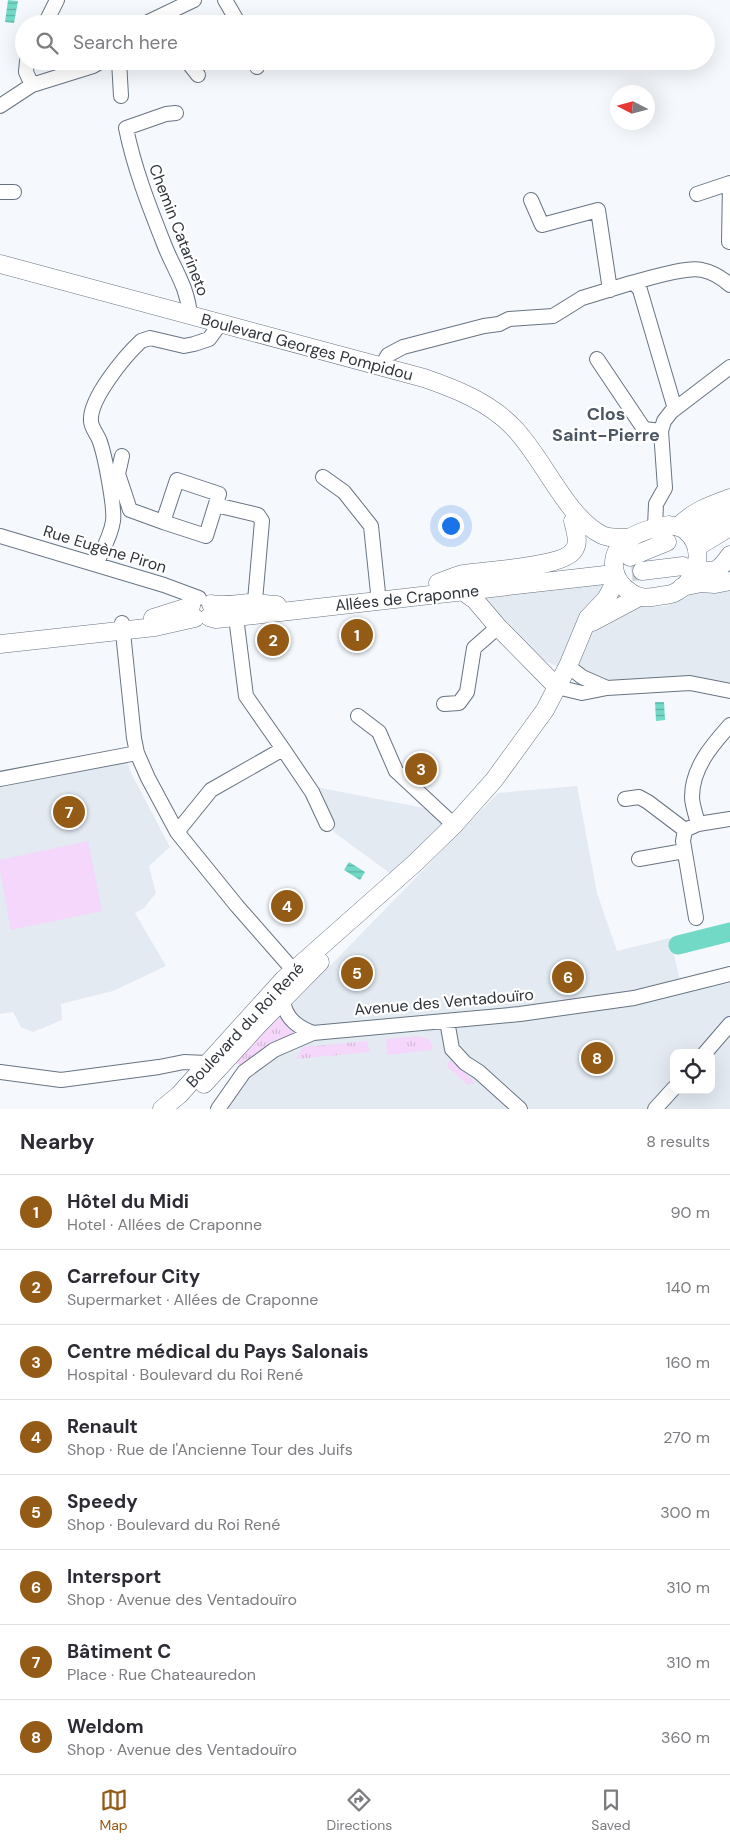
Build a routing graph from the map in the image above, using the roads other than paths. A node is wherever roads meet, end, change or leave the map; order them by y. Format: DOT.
graph roads {
  1 [pos="57,0"];
  2 [pos="194,0"];
  3 [pos="225,0"];
  4 [pos="49,15"];
  5 [pos="170,15"];
  6 [pos="234,15"];
  7 [pos="26,70"];
  8 [pos="80,70"];
  9 [pos="120,70"];
  10 [pos="194,70"];
  11 [pos="198,75"];
  12 [pos="32,85"];
  13 [pos="121,96"];
  14 [pos="0,106"];
  15 [pos="176,113"];
  16 [pos="730,183"];
  17 [pos="0,192"];
  18 [pos="14,192"];
  19 [pos="697,194"];
  20 [pos="532,200"];
  21 [pos="729,242"];
  22 [pos="0,264"];
  23 [pos="631,283"];
  24 [pos="730,285"];
  25 [pos="610,290"];
  26 [pos="190,316"];
  27 [pos="220,324"];
  28 [pos="597,358"];
  29 [pos="381,367"];
  30 [pos="730,367"];
  31 [pos="675,409"];
  32 [pos="661,431"];
  33 [pos="122,456"];
  34 [pos="323,477"];
  35 [pos="730,498"];
  36 [pos="568,503"];
  37 [pos="216,505"];
  38 [pos="112,506"];
  39 [pos="130,510"];
  40 [pos="730,514"];
  41 [pos="573,521"];
  42 [pos="163,522"];
  43 [pos="698,526"];
  44 [pos="655,527"];
  45 [pos="678,527"];
  46 [pos="730,527"];
  47 [pos="0,536"];
  48 [pos="628,538"];
  49 [pos="667,542"];
  50 [pos="697,548"];
  51 [pos="730,555"];
  52 [pos="96,564"];
  53 [pos="689,567"];
  54 [pos="614,568"];
  55 [pos="642,571"];
  56 [pos="730,581"];
  57 [pos="438,583"];
  58 [pos="501,586"];
  59 [pos="682,588"];
  60 [pos="464,592"];
  61 [pos="378,593"];
  62 [pos="639,597"];
  63 [pos="201,609"];
  64 [pos="254,609"];
  65 [pos="236,617"];
  66 [pos="122,626"];
  67 [pos="498,626"];
  68 [pos="585,626"];
  69 [pos="0,636"];
  70 [pos="0,644"];
  71 [pos="568,666"];
  72 [pos="557,687"];
  73 [pos="607,688"];
  74 [pos="730,691"];
  75 [pos="444,704"];
  76 [pos="358,716"];
  77 [pos="730,726"];
  78 [pos="283,749"];
  79 [pos="137,753"];
  80 [pos="0,778"];
  81 [pos="625,800"];
  82 [pos="730,819"];
  83 [pos="328,824"];
  84 [pos="698,824"];
  85 [pos="454,825"];
  86 [pos="685,830"];
  87 [pos="177,832"];
  88 [pos="684,851"];
  89 [pos="639,859"];
  90 [pos="395,881"];
  91 [pos="696,918"];
  92 [pos="294,971"];
  93 [pos="729,977"];
  94 [pos="283,1000"];
  95 [pos="447,1021"];
  96 [pos="730,1024"];
  97 [pos="313,1033"];
  98 [pos="708,1049"];
  99 [pos="206,1063"];
  100 [pos="0,1072"];
  101 [pos="670,1092"];
  102 [pos="162,1109"];
  103 [pos="179,1109"];
  104 [pos="218,1109"];
  105 [pos="520,1109"];
  106 [pos="655,1109"];
  1 -- 4 [label="street"];
  2 -- 5 [label="street"];
  3 -- 6 [label="street"];
  7 -- 12 [label="street"];
  8 -- 12 [label="street"];
  9 -- 13 [label="street"];
  10 -- 11 [label="street"];
  12 -- 14 [label="street"];
  15 -- 26 [label="street, Chemin Catarineto"];
  16 -- 19 [label="street"];
  16 -- 21 [label="street"];
  17 -- 18 [label="street"];
  20 -- 25 [label="street"];
  22 -- 26 [label="main road, Boulevard Georges Pompidou"];
  23 -- 24 [label="street"];
  23 -- 25 [label="street"];
  23 -- 31 [label="street"];
  25 -- 29 [label="street"];
  26 -- 27 [label="main road, Boulevard Georges Pompidou"];
  27 -- 29 [label="main road, Boulevard Georges Pompidou"];
  27 -- 38 [label="street"];
  28 -- 32 [label="street"];
  29 -- 36 [label="main road, Boulevard Georges Pompidou"];
  30 -- 31 [label="street"];
  31 -- 32 [label="street"];
  32 -- 44 [label="street"];
  33 -- 39 [label="street"];
  34 -- 61 [label="street"];
  35 -- 45 [label="main road"];
  36 -- 41 [label="main road, Boulevard Georges Pompidou"];
  36 -- 48 [label="main road, Boulevard Georges Pompidou"];
  37 -- 42 [label="street"];
  37 -- 42 [label="street"];
  37 -- 64 [label="street"];
  38 -- 39 [label="street"];
  38 -- 52 [label="street"];
  39 -- 42 [label="street"];
  40 -- 43 [label="main road"];
  41 -- 54 [label="main road, Boulevard Georges Pompidou"];
  41 -- 57 [label="main road"];
  44 -- 45 [label="main road"];
  44 -- 48 [label="main road"];
  45 -- 50 [label="main road"];
  46 -- 50 [label="main road"];
  47 -- 52 [label="street, Rue Eugène Piron"];
  48 -- 54 [label="main road"];
  49 -- 54 [label="main road"];
  50 -- 53 [label="main road"];
  51 -- 53 [label="main road"];
  52 -- 63 [label="street, Rue Eugène Piron"];
  53 -- 55 [label="main road"];
  53 -- 59 [label="main road"];
  54 -- 57 [label="main road, Allées de Craponne"];
  54 -- 58 [label="main road, Allées de Craponne"];
  54 -- 62 [label="main road"];
  54 -- 68 [label="main road, Boulevard du Roi René"];
  56 -- 59 [label="main road"];
  57 -- 58 [label="main road"];
  57 -- 61 [label="main road, Allées de Craponne"];
  58 -- 60 [label="main road, Allées de Craponne"];
  59 -- 62 [label="main road"];
  60 -- 64 [label="main road, Allées de Craponne"];
  60 -- 67 [label="main road"];
  61 -- 64 [label="main road, Allées de Craponne"];
  62 -- 68 [label="main road"];
  63 -- 64 [label="main road, Allées de Craponne"];
  63 -- 65 [label="main road, Allées de Craponne"];
  63 -- 66 [label="main road, Allées de Craponne"];
  64 -- 65 [label="main road, Allées de Craponne"];
  65 -- 78 [label="street"];
  66 -- 69 [label="main road, Allées de Craponne"];
  66 -- 70 [label="main road, Allées de Craponne"];
  66 -- 79 [label="street"];
  67 -- 72 [label="main road"];
  67 -- 75 [label="street"];
  68 -- 71 [label="main road, Boulevard du Roi René"];
  71 -- 72 [label="main road, Boulevard du Roi René"];
  71 -- 73 [label="street"];
  72 -- 73 [label="street"];
  72 -- 85 [label="main road, Boulevard du Roi René"];
  73 -- 74 [label="street"];
  76 -- 85 [label="street"];
  77 -- 84 [label="street"];
  78 -- 83 [label="street"];
  78 -- 87 [label="street"];
  79 -- 80 [label="street"];
  79 -- 87 [label="street"];
  81 -- 86 [label="street"];
  82 -- 84 [label="street"];
  84 -- 86 [label="street"];
  85 -- 90 [label="main road, Boulevard du Roi René"];
  86 -- 88 [label="street"];
  87 -- 92 [label="street"];
  88 -- 89 [label="street"];
  88 -- 91 [label="street"];
  90 -- 92 [label="main road, Boulevard du Roi René"];
  90 -- 94 [label="main road, Boulevard du Roi René"];
  92 -- 99 [label="main road, Boulevard du Roi René"];
  93 -- 95 [label="street, Avenue des Ventadouïro"];
  94 -- 97 [label="street"];
  94 -- 103 [label="main road, Boulevard du Roi René"];
  95 -- 97 [label="street, Avenue des Ventadouïro"];
  95 -- 105 [label="street"];
  96 -- 98 [label="street"];
  97 -- 104 [label="street, Avenue des Ventadouïro"];
  99 -- 100 [label="street"];
  99 -- 102 [label="main road, Boulevard du Roi René"];
  101 -- 106 [label="street"];
}
